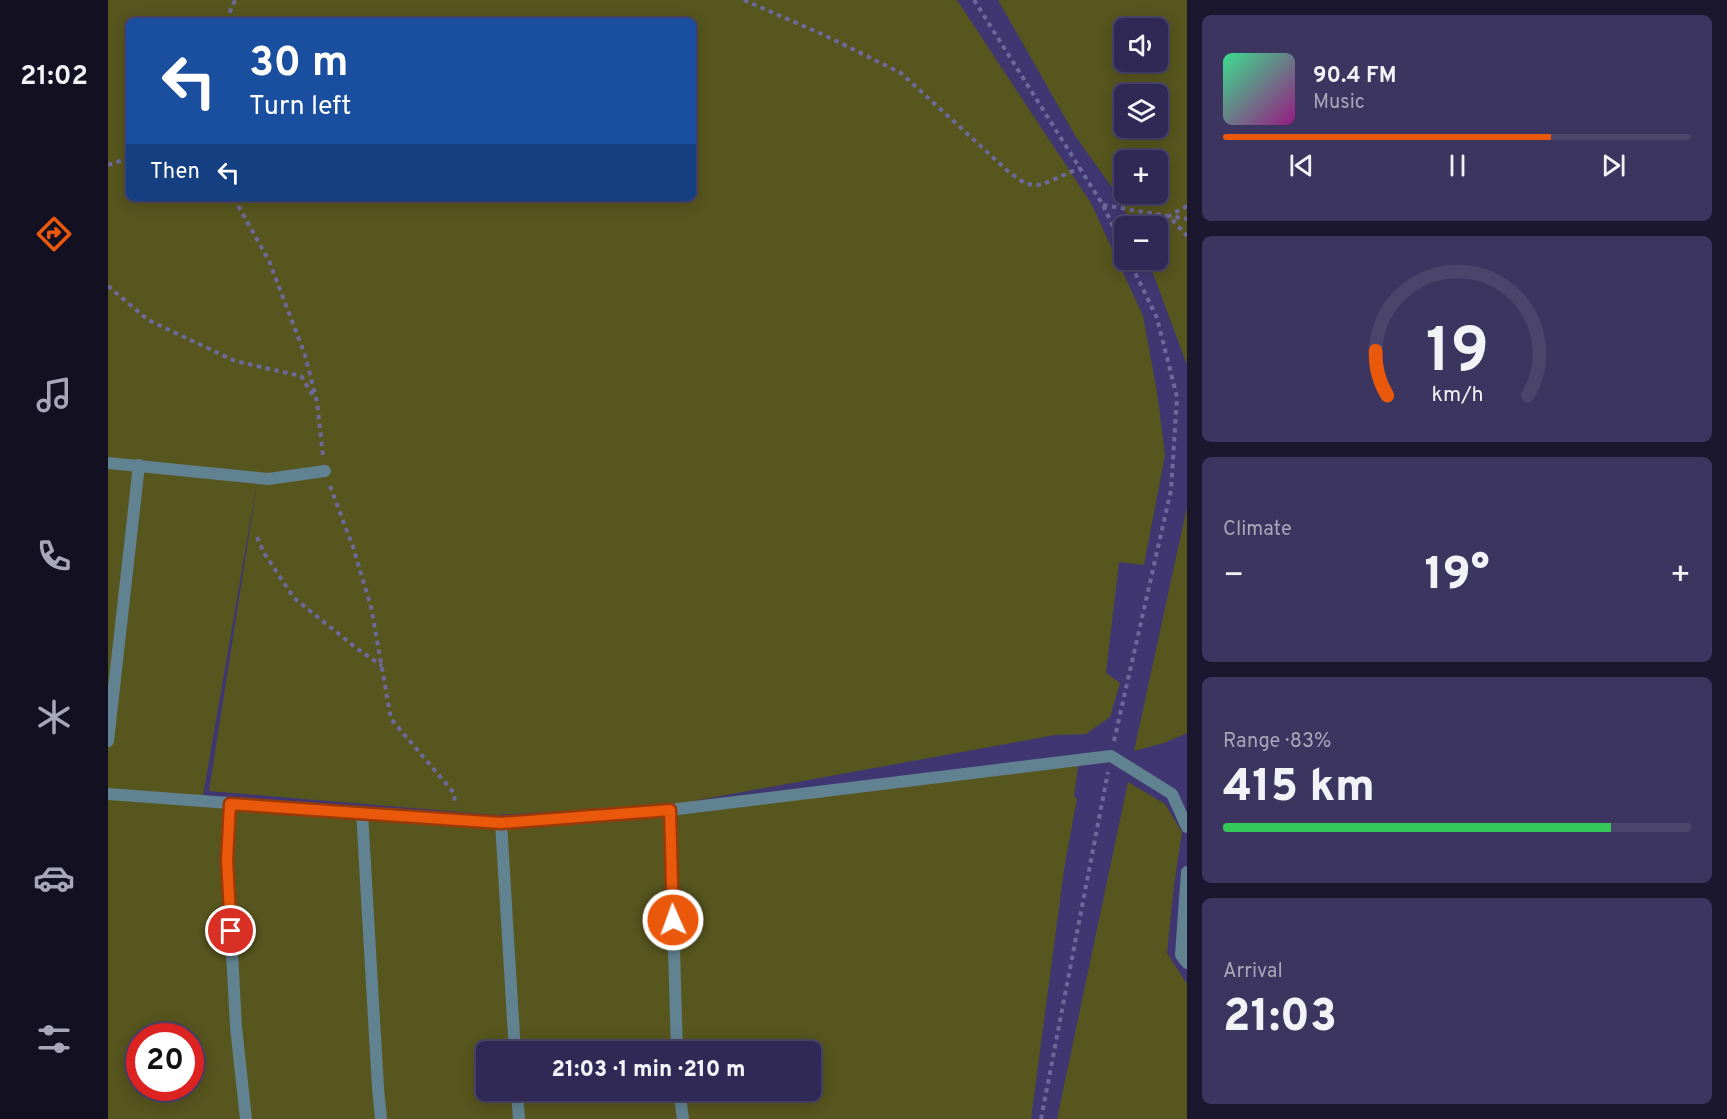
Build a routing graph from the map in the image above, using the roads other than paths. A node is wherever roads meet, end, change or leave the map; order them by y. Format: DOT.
graph roads {
  1 [pos="108,463"];
  2 [pos="139,465"];
  3 [pos="325,471"];
  4 [pos="108,741"];
  5 [pos="108,794"];
  6 [pos="230,804"];
  7 [pos="670,810"];
  8 [pos="362,812"];
  9 [pos="501,823"];
  10 [pos="1187,827"];
  11 [pos="1187,872"];
  12 [pos="1187,963"];
  13 [pos="514,1041"];
  14 [pos="676,1041"];
  15 [pos="518,1101"];
  16 [pos="680,1101"];
  17 [pos="246,1119"];
  18 [pos="381,1119"];
  19 [pos="519,1119"];
  20 [pos="682,1119"];
  1 -- 2 [label="lane"];
  2 -- 3 [label="lane"];
  2 -- 4 [label="lane"];
  5 -- 6 [label="lane"];
  6 -- 8 [label="lane"];
  6 -- 17 [label="lane"];
  7 -- 9 [label="lane"];
  7 -- 10 [label="lane"];
  7 -- 14 [label="lane"];
  8 -- 9 [label="lane"];
  8 -- 18 [label="lane"];
  9 -- 13 [label="lane"];
  11 -- 12 [label="lane"];
  15 -- 19 [label="lane"];
  16 -- 20 [label="lane"];
}
